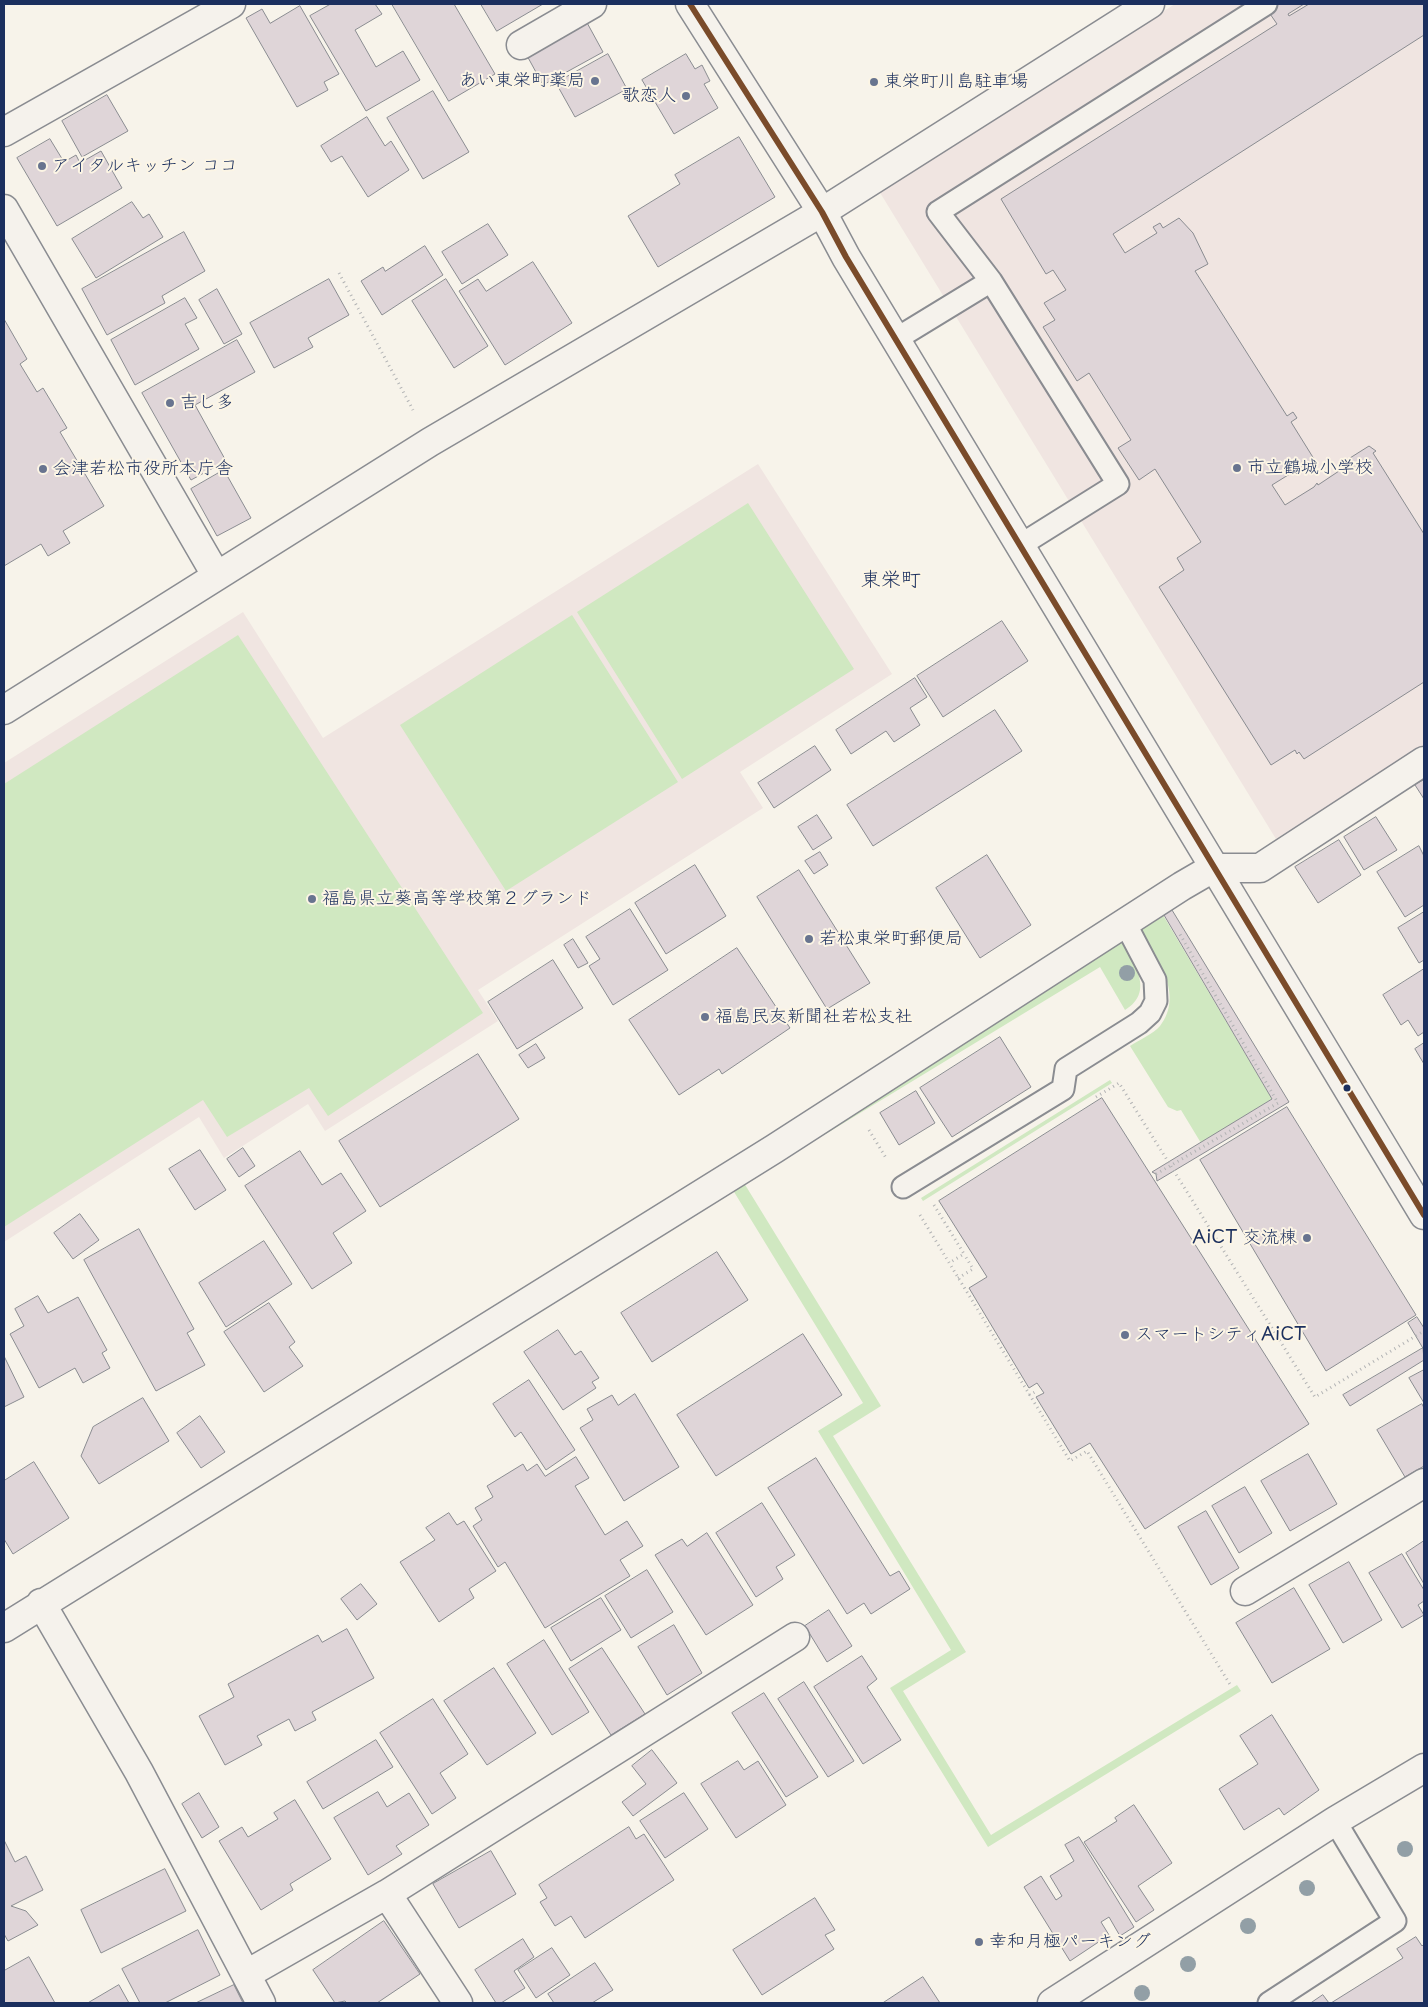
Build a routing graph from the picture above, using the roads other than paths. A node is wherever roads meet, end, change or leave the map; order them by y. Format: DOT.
graph roads {
  1 [pos="231,4"];
  2 [pos="592,4"];
  3 [pos="690,4"];
  4 [pos="1150,4"];
  5 [pos="1266,4"];
  6 [pos="521,45"];
  7 [pos="4,132"];
  8 [pos="4,208"];
  9 [pos="822,212"];
  10 [pos="991,282"];
  11 [pos="896,340"];
  12 [pos="1019,546"];
  13 [pos="216,575"];
  14 [pos="4,710"];
  15 [pos="1424,761"];
  16 [pos="1213,868"];
  17 [pos="1125,923"];
  18 [pos="903,1187"];
  19 [pos="1424,1215"];
  20 [pos="1424,1483"];
  21 [pos="1245,1591"];
  22 [pos="41,1603"];
  23 [pos="4,1628"];
  24 [pos="795,1637"];
  25 [pos="1424,1768"];
  26 [pos="1335,1822"];
  27 [pos="387,1894"];
  28 [pos="247,1974"];
  29 [pos="261,2003"];
  30 [pos="458,2003"];
  31 [pos="1052,2003"];
  32 [pos="1269,2003"];
  1 -- 7 [label="street"];
  2 -- 6 [label="street"];
  3 -- 9 [label="street"];
  4 -- 9 [label="street"];
  5 -- 10 [label="lane"];
  8 -- 13 [label="street"];
  9 -- 11 [label="street"];
  9 -- 13 [label="street"];
  10 -- 11 [label="lane"];
  10 -- 12 [label="lane"];
  11 -- 12 [label="street"];
  12 -- 16 [label="street"];
  13 -- 14 [label="street"];
  15 -- 16 [label="street"];
  16 -- 17 [label="street"];
  16 -- 19 [label="street"];
  17 -- 18 [label="lane"];
  17 -- 22 [label="street"];
  20 -- 21 [label="street"];
  22 -- 23 [label="street"];
  22 -- 28 [label="street"];
  24 -- 27 [label="street"];
  25 -- 26 [label="street"];
  26 -- 31 [label="street"];
  26 -- 32 [label="lane"];
  27 -- 28 [label="street"];
  27 -- 30 [label="street"];
  28 -- 29 [label="street"];
}
